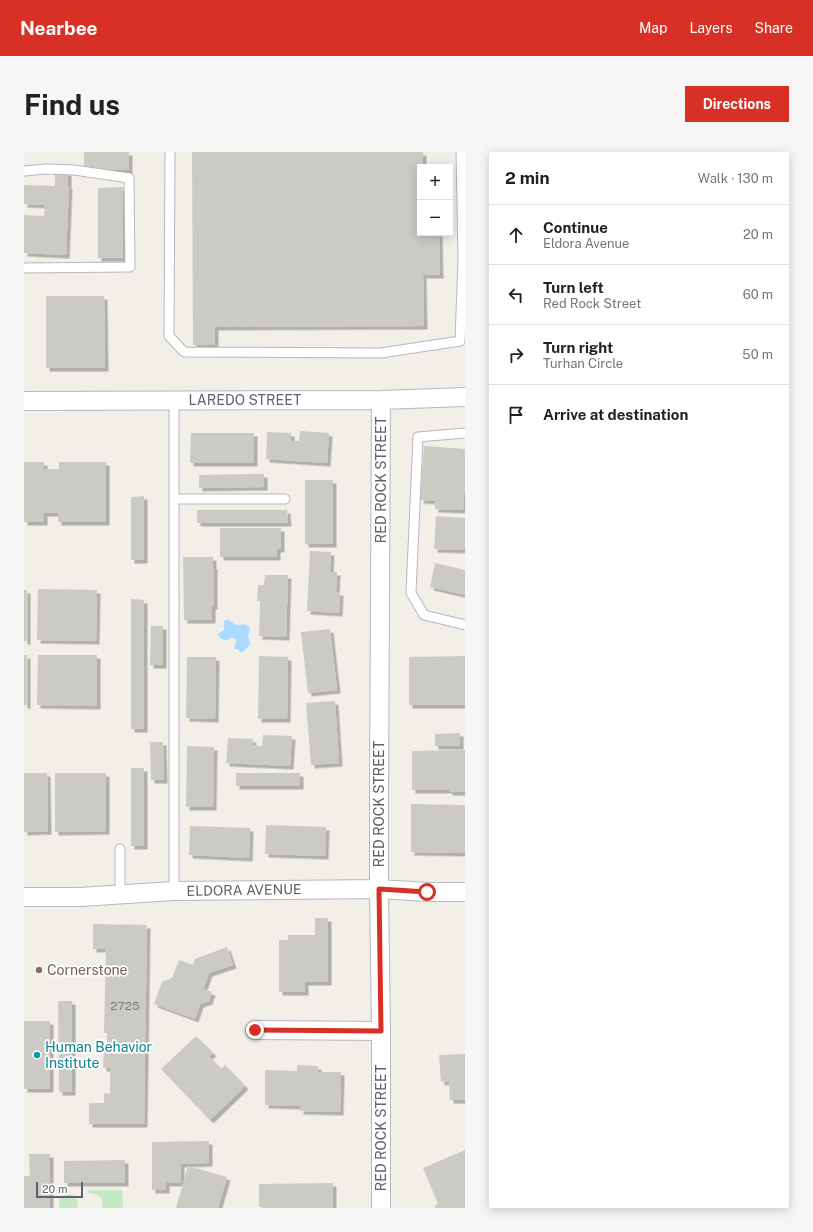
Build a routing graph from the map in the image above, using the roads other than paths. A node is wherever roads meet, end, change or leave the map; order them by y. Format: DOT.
graph roads {
  1 [pos="170,152"];
  2 [pos="461,152"];
  3 [pos="24,171"];
  4 [pos="24,268"];
  5 [pos="463,294"];
  6 [pos="465,397"];
  7 [pos="174,400"];
  8 [pos="381,400"];
  9 [pos="24,401"];
  10 [pos="465,433"];
  11 [pos="174,499"];
  12 [pos="285,499"];
  13 [pos="465,625"];
  14 [pos="120,849"];
  15 [pos="379,889"];
  16 [pos="174,891"];
  17 [pos="465,892"];
  18 [pos="120,894"];
  19 [pos="24,897"];
  20 [pos="255,1030"];
  21 [pos="381,1031"];
  22 [pos="381,1208"];
  1 -- 5 [label="lane"];
  2 -- 5 [label="lane"];
  3 -- 4 [label="lane"];
  6 -- 8 [label="street, LAREDO STREET"];
  7 -- 8 [label="street, LAREDO STREET"];
  7 -- 9 [label="street, LAREDO STREET"];
  7 -- 11 [label="lane"];
  8 -- 15 [label="street, RED ROCK STREET"];
  10 -- 13 [label="lane"];
  11 -- 12 [label="lane"];
  11 -- 16 [label="lane"];
  14 -- 18 [label="lane"];
  15 -- 16 [label="street, ELDORA AVENUE"];
  15 -- 17 [label="street, ELDORA AVENUE"];
  15 -- 21 [label="street, RED ROCK STREET"];
  16 -- 18 [label="street, ELDORA AVENUE"];
  18 -- 19 [label="street, ELDORA AVENUE"];
  20 -- 21 [label="street"];
  21 -- 22 [label="street, RED ROCK STREET"];
}
